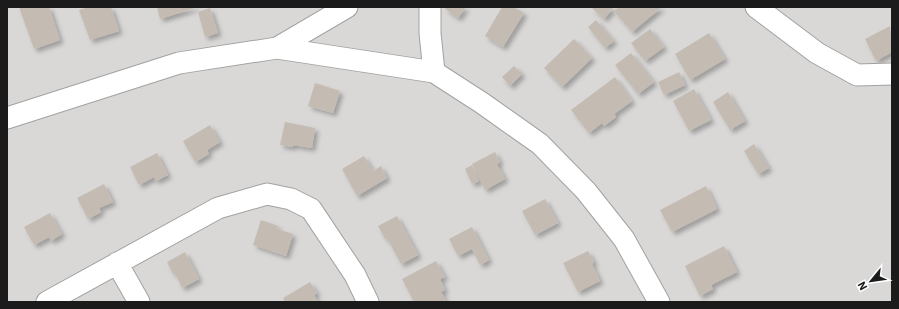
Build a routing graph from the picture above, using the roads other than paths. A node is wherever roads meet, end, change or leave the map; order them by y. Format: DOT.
graph roads {
  1 [pos="347,7"];
  2 [pos="430,7"];
  3 [pos="756,7"];
  4 [pos="277,48"];
  5 [pos="434,72"];
  6 [pos="892,74"];
  7 [pos="7,118"];
  8 [pos="117,263"];
  9 [pos="47,302"];
  10 [pos="139,302"];
  11 [pos="368,302"];
  12 [pos="659,302"];
  1 -- 4 [label="street"];
  2 -- 5 [label="street"];
  3 -- 6 [label="street"];
  4 -- 5 [label="street"];
  4 -- 7 [label="street"];
  5 -- 12 [label="street"];
  8 -- 9 [label="street"];
  8 -- 10 [label="street"];
  8 -- 11 [label="street"];
}
